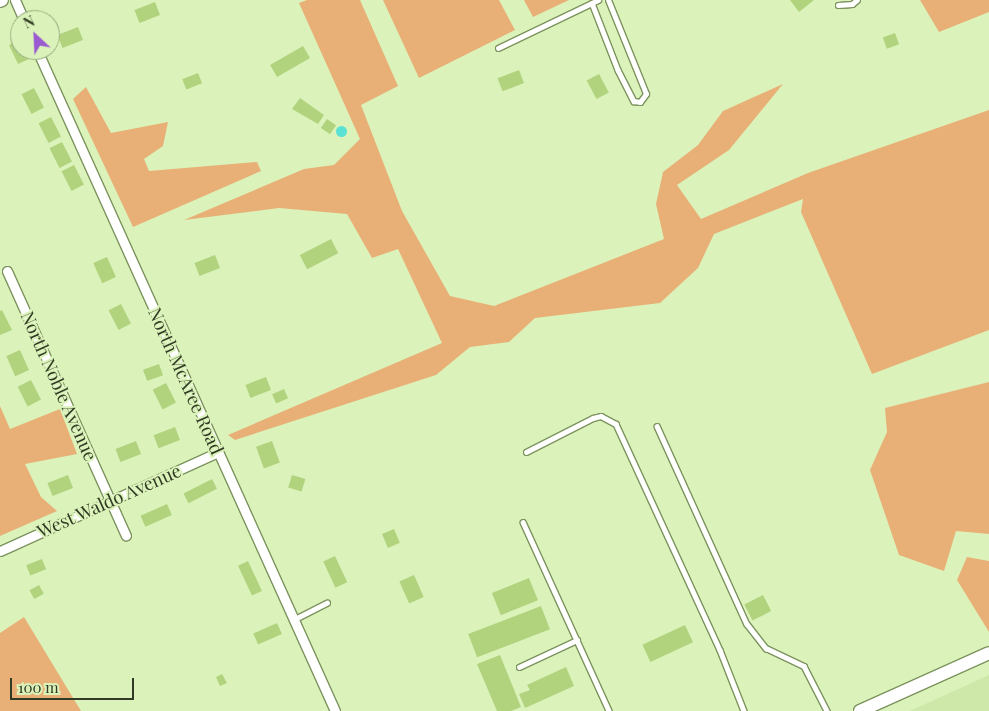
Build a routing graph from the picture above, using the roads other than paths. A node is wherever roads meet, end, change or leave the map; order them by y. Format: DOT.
graph roads {
  1 [pos="598,0"];
  2 [pos="608,0"];
  3 [pos="858,0"];
  4 [pos="592,3"];
  5 [pos="838,5"];
  6 [pos="498,48"];
  7 [pos="42,60"];
  8 [pos="7,271"];
  9 [pos="657,426"];
  10 [pos="218,452"];
  11 [pos="526,452"];
  12 [pos="112,500"];
  13 [pos="523,522"];
  14 [pos="126,536"];
  15 [pos="0,550"];
  16 [pos="327,603"];
  17 [pos="294,620"];
  18 [pos="577,640"];
  19 [pos="989,653"];
  20 [pos="519,667"];
  21 [pos="335,711"];
  22 [pos="609,711"];
  23 [pos="744,711"];
  24 [pos="827,711"];
  25 [pos="860,711"];
  1 -- 4 [label="lane"];
  2 -- 4 [label="lane"];
  3 -- 5 [label="lane"];
  4 -- 6 [label="lane"];
  7 -- 10 [label="street, North McAree Road"];
  8 -- 12 [label="street, North Noble Avenue"];
  9 -- 24 [label="lane"];
  10 -- 12 [label="street, West Waldo Avenue"];
  10 -- 17 [label="street, North McAree Road"];
  11 -- 23 [label="lane"];
  12 -- 14 [label="street, North Noble Avenue"];
  12 -- 15 [label="street, West Waldo Avenue"];
  13 -- 18 [label="lane"];
  16 -- 17 [label="lane"];
  17 -- 21 [label="street, North McAree Road"];
  18 -- 20 [label="lane"];
  18 -- 22 [label="lane"];
  19 -- 25 [label="main road"];
}
